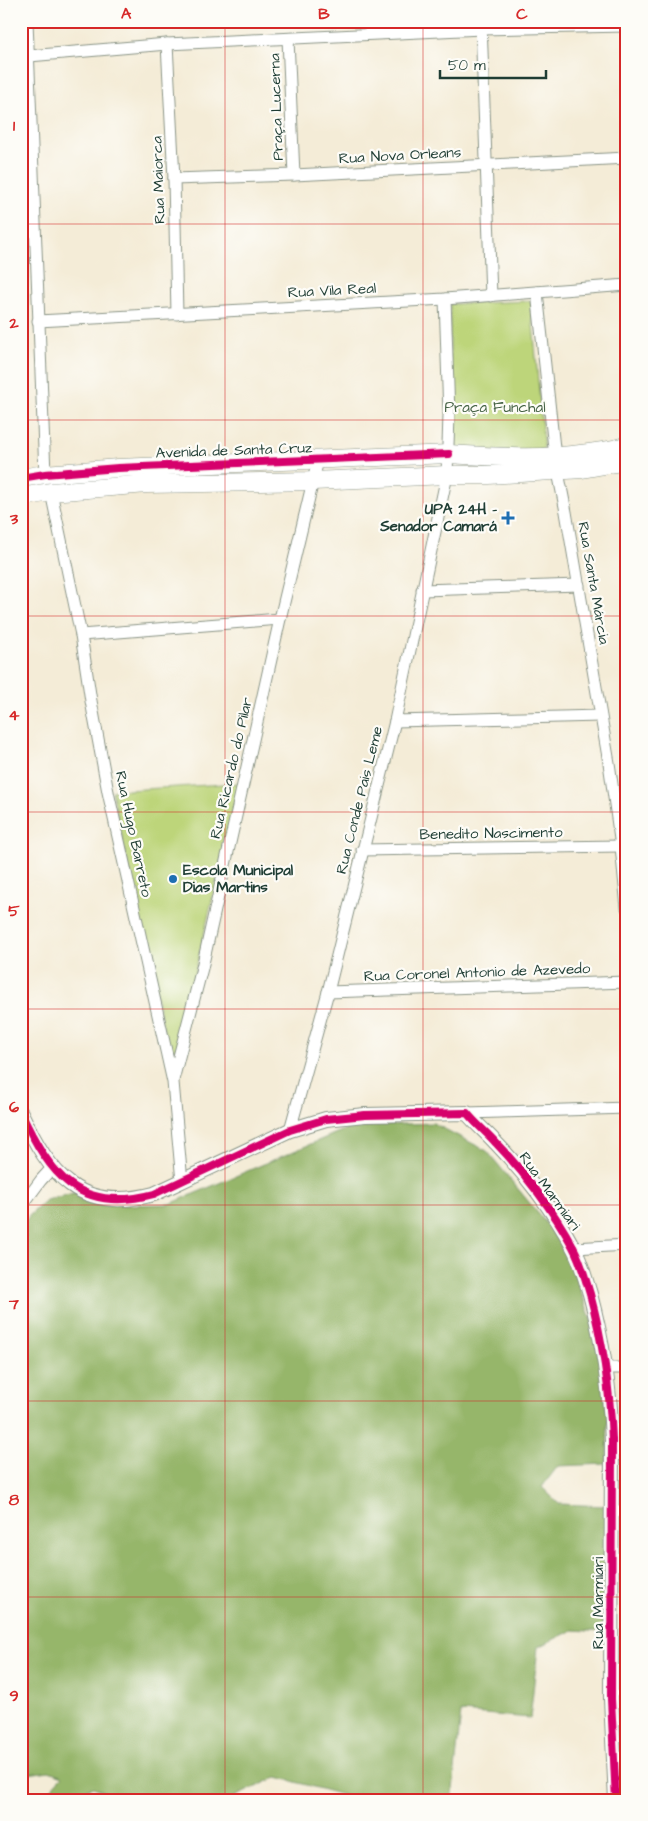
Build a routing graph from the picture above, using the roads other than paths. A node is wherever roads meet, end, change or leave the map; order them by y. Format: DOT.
graph roads {
  1 [pos="27,21"];
  2 [pos="481,25"];
  3 [pos="627,26"];
  4 [pos="288,38"];
  5 [pos="167,44"];
  6 [pos="28,56"];
  7 [pos="627,158"];
  8 [pos="485,166"];
  9 [pos="294,175"];
  10 [pos="174,179"];
  11 [pos="627,285"];
  12 [pos="537,292"];
  13 [pos="491,296"];
  14 [pos="445,299"];
  15 [pos="177,314"];
  16 [pos="38,321"];
  17 [pos="627,445"];
  18 [pos="449,454"];
  19 [pos="318,460"];
  20 [pos="627,461"];
  21 [pos="556,463"];
  22 [pos="45,474"];
  23 [pos="447,475"];
  24 [pos="21,478"];
  25 [pos="313,481"];
  26 [pos="51,492"];
  27 [pos="21,497"];
  28 [pos="579,585"];
  29 [pos="422,590"];
  30 [pos="280,619"];
  31 [pos="81,635"];
  32 [pos="600,716"];
  33 [pos="395,721"];
  34 [pos="621,846"];
  35 [pos="362,850"];
  36 [pos="627,908"];
  37 [pos="627,982"];
  38 [pos="328,992"];
  39 [pos="173,1082"];
  40 [pos="627,1108"];
  41 [pos="467,1113"];
  42 [pos="21,1114"];
  43 [pos="290,1130"];
  44 [pos="52,1168"];
  45 [pos="182,1182"];
  46 [pos="26,1194"];
  47 [pos="21,1206"];
  48 [pos="627,1245"];
  49 [pos="574,1248"];
  50 [pos="606,1368"];
  51 [pos="627,1368"];
  52 [pos="612,1511"];
  53 [pos="627,1511"];
  54 [pos="616,1800"];
  1 -- 6 [label="street"];
  2 -- 3 [label="street"];
  2 -- 4 [label="street"];
  2 -- 8 [label="street"];
  4 -- 5 [label="street"];
  4 -- 9 [label="street, Praça Lucerna"];
  5 -- 6 [label="street"];
  5 -- 10 [label="street, Rua Maiorca"];
  6 -- 16 [label="street"];
  7 -- 8 [label="street, Rua Nova Orleans"];
  8 -- 9 [label="street, Rua Nova Orleans"];
  8 -- 13 [label="street"];
  9 -- 10 [label="street, Rua Nova Orleans"];
  10 -- 15 [label="street, Rua Maiorca"];
  11 -- 12 [label="street, Rua Vila Real"];
  12 -- 13 [label="street, Rua Vila Real"];
  12 -- 21 [label="street"];
  13 -- 14 [label="street, Rua Vila Real"];
  14 -- 15 [label="street, Rua Vila Real"];
  14 -- 18 [label="street"];
  15 -- 16 [label="street, Rua Vila Real"];
  16 -- 22 [label="street"];
  17 -- 21 [label="main road, Avenida de Santa Cruz"];
  18 -- 19 [label="main road, Avenida de Santa Cruz"];
  18 -- 21 [label="main road, Avenida de Santa Cruz"];
  18 -- 23 [label="street"];
  19 -- 22 [label="main road, Avenida de Santa Cruz"];
  19 -- 25 [label="street, Rua Ricardo do Pilar"];
  20 -- 21 [label="main road, Avenida de Santa Cruz"];
  21 -- 23 [label="main road, Avenida de Santa Cruz"];
  21 -- 28 [label="street, Rua Santa Márcia"];
  22 -- 24 [label="main road, Avenida de Santa Cruz"];
  23 -- 25 [label="main road, Avenida de Santa Cruz"];
  23 -- 29 [label="street, Rua Conde Pais Leme"];
  25 -- 26 [label="main road, Avenida de Santa Cruz"];
  25 -- 30 [label="street, Rua Ricardo do Pilar"];
  26 -- 27 [label="main road, Avenida de Santa Cruz"];
  26 -- 31 [label="street, Rua Hugo Barreto"];
  28 -- 29 [label="street"];
  28 -- 32 [label="street, Rua Santa Márcia"];
  29 -- 33 [label="street, Rua Conde Pais Leme"];
  30 -- 31 [label="street"];
  30 -- 39 [label="street, Rua Ricardo do Pilar"];
  31 -- 39 [label="street, Rua Hugo Barreto"];
  32 -- 33 [label="street"];
  32 -- 34 [label="street, Rua Santa Márcia"];
  33 -- 35 [label="street, Rua Conde Pais Leme"];
  34 -- 35 [label="street, Benedito Nascimento"];
  34 -- 36 [label="street, Rua Santa Márcia"];
  35 -- 38 [label="street, Rua Conde Pais Leme"];
  37 -- 38 [label="street, Rua Coronel Antonio de Azevedo"];
  38 -- 43 [label="street, Rua Conde Pais Leme"];
  39 -- 45 [label="street, Rua Hugo Barreto"];
  40 -- 41 [label="street"];
  41 -- 43 [label="street"];
  41 -- 49 [label="street, Rua Marmiari"];
  42 -- 44 [label="street"];
  43 -- 45 [label="street"];
  44 -- 45 [label="street"];
  44 -- 46 [label="street"];
  46 -- 47 [label="street"];
  48 -- 49 [label="street"];
  49 -- 50 [label="street, Rua Marmiari"];
  50 -- 51 [label="street"];
  50 -- 52 [label="street, Rua Marmiari"];
  52 -- 53 [label="street"];
  52 -- 54 [label="street, Rua Marmiari"];
}
